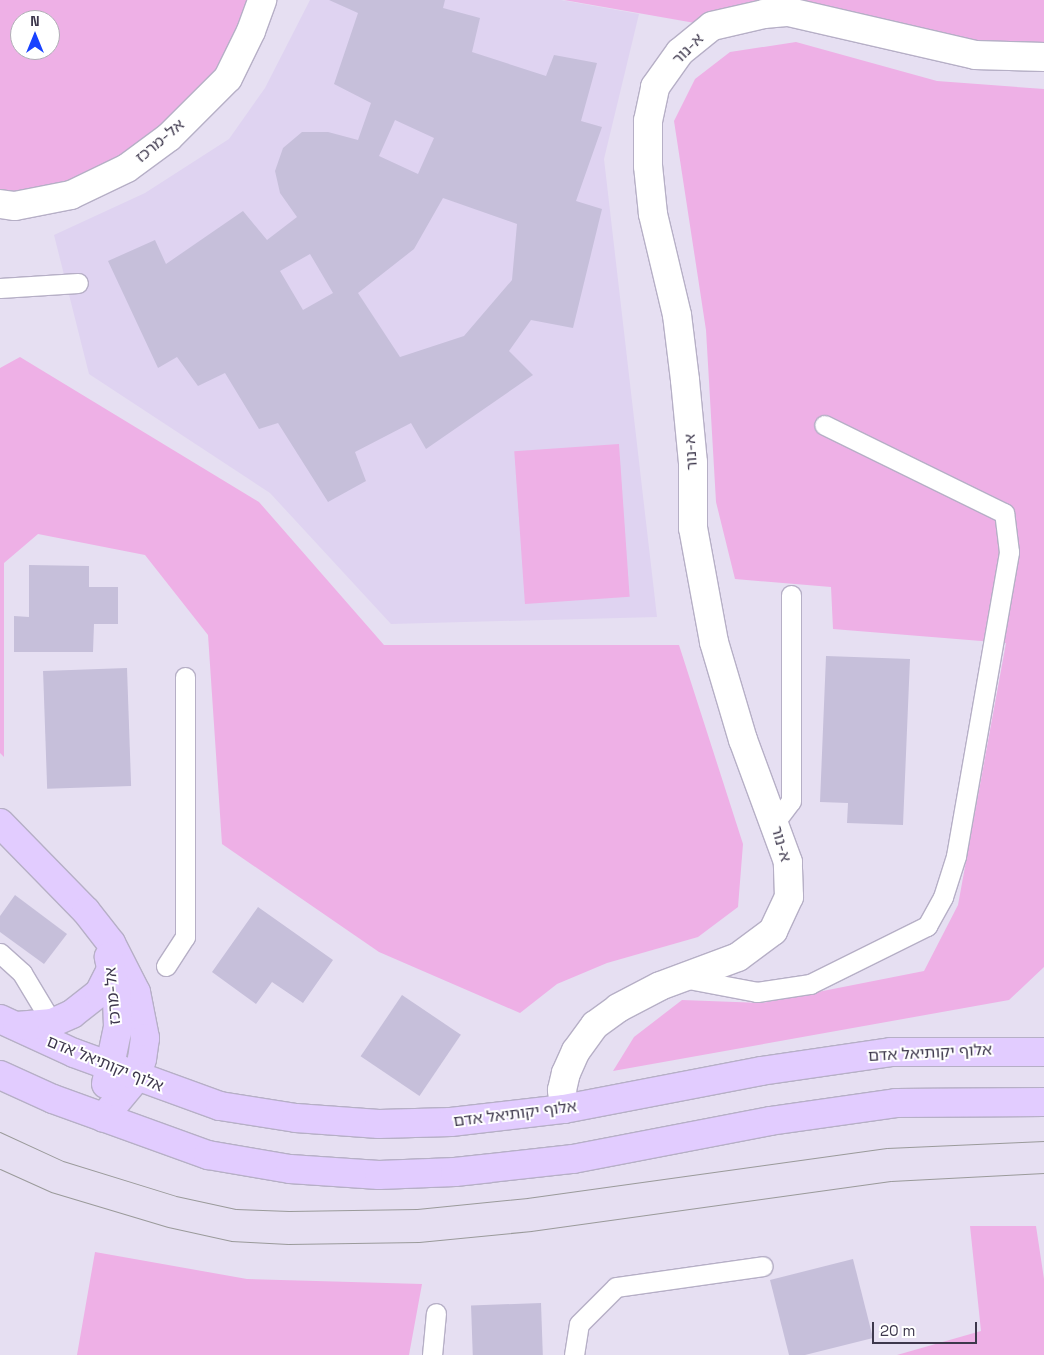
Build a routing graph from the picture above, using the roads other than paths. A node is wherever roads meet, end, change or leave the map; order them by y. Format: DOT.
graph roads {
  1 [pos="262,0"];
  2 [pos="1044,57"];
  3 [pos="0,204"];
  4 [pos="78,283"];
  5 [pos="0,288"];
  6 [pos="824,425"];
  7 [pos="791,595"];
  8 [pos="185,677"];
  9 [pos="776,822"];
  10 [pos="0,823"];
  11 [pos="86,911"];
  12 [pos="0,953"];
  13 [pos="166,966"];
  14 [pos="112,967"];
  15 [pos="683,978"];
  16 [pos="8,1022"];
  17 [pos="52,1023"];
  18 [pos="1044,1052"];
  19 [pos="108,1066"];
  20 [pos="0,1075"];
  21 [pos="137,1077"];
  22 [pos="1044,1102"];
  23 [pos="564,1109"];
  24 [pos="103,1118"];
  25 [pos="763,1266"];
  26 [pos="436,1313"];
  27 [pos="432,1355"];
  28 [pos="574,1355"];
  1 -- 3 [label="street, אל-מרכז"];
  2 -- 9 [label="street, א-נור"];
  4 -- 5 [label="lane"];
  6 -- 15 [label="lane"];
  7 -- 9 [label="lane"];
  8 -- 13 [label="lane"];
  9 -- 15 [label="street, א-נור"];
  10 -- 11 [label="street, אל-מרכז"];
  11 -- 14 [label="street, אל-מרכז"];
  11 -- 21 [label="street, אל-מרכז"];
  12 -- 17 [label="lane"];
  14 -- 17 [label="street"];
  14 -- 19 [label="street, אל-מרכז"];
  15 -- 23 [label="street, א-נור"];
  16 -- 17 [label="street"];
  16 -- 19 [label="street, אלוף יקותיאל אדם"];
  18 -- 23 [label="street, אלוף יקותיאל אדם"];
  19 -- 21 [label="street, אלוף יקותיאל אדם"];
  19 -- 24 [label="street, אל-מרכז"];
  20 -- 24 [label="street"];
  21 -- 23 [label="street, אלוף יקותיאל אדם"];
  21 -- 24 [label="street, אל-מרכז"];
  22 -- 24 [label="street"];
  25 -- 28 [label="lane"];
  26 -- 27 [label="lane"];
}
